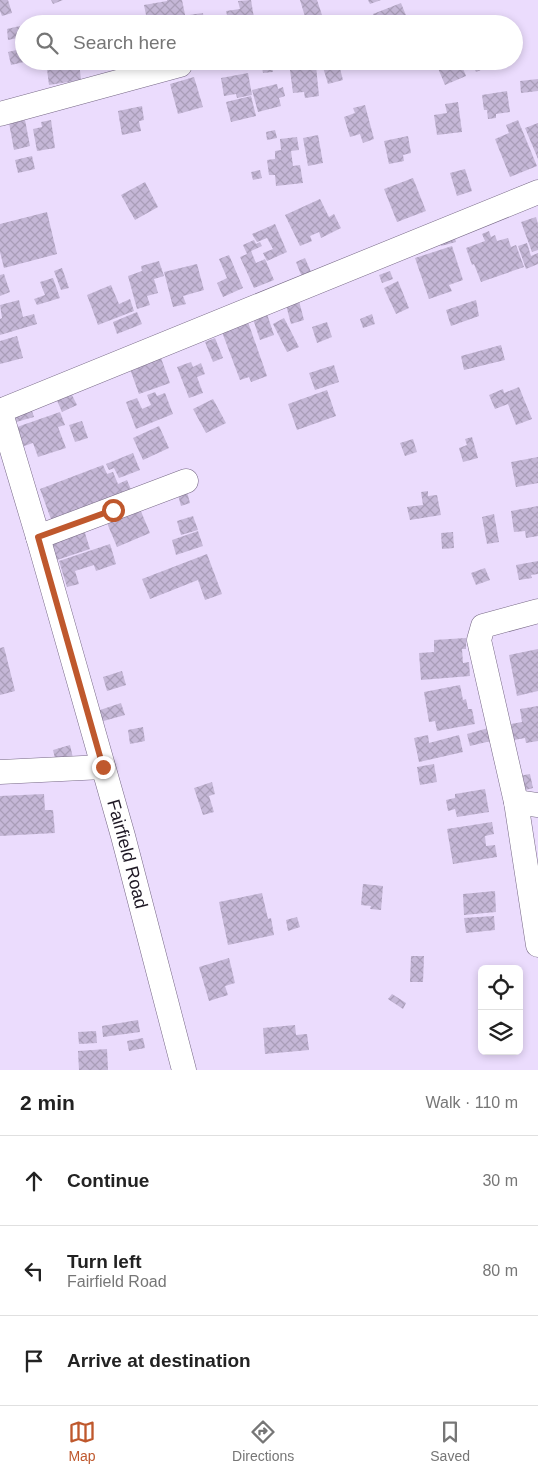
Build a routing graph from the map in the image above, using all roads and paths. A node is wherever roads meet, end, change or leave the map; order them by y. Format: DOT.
graph roads {
  1 [pos="162,70"];
  2 [pos="0,114"];
  3 [pos="538,192"];
  4 [pos="0,410"];
  5 [pos="186,481"];
  6 [pos="38,537"];
  7 [pos="538,611"];
  8 [pos="103,767"];
  9 [pos="0,772"];
  10 [pos="527,803"];
  11 [pos="538,945"];
  12 [pos="184,1070"];
  1 -- 2 [label="street"];
  3 -- 4 [label="street"];
  4 -- 6 [label="street, Fairfield Road"];
  5 -- 6 [label="street"];
  6 -- 8 [label="street, Fairfield Road"];
  7 -- 10 [label="street"];
  8 -- 9 [label="street"];
  8 -- 12 [label="street, Fairfield Road"];
  10 -- 11 [label="street"];
}
